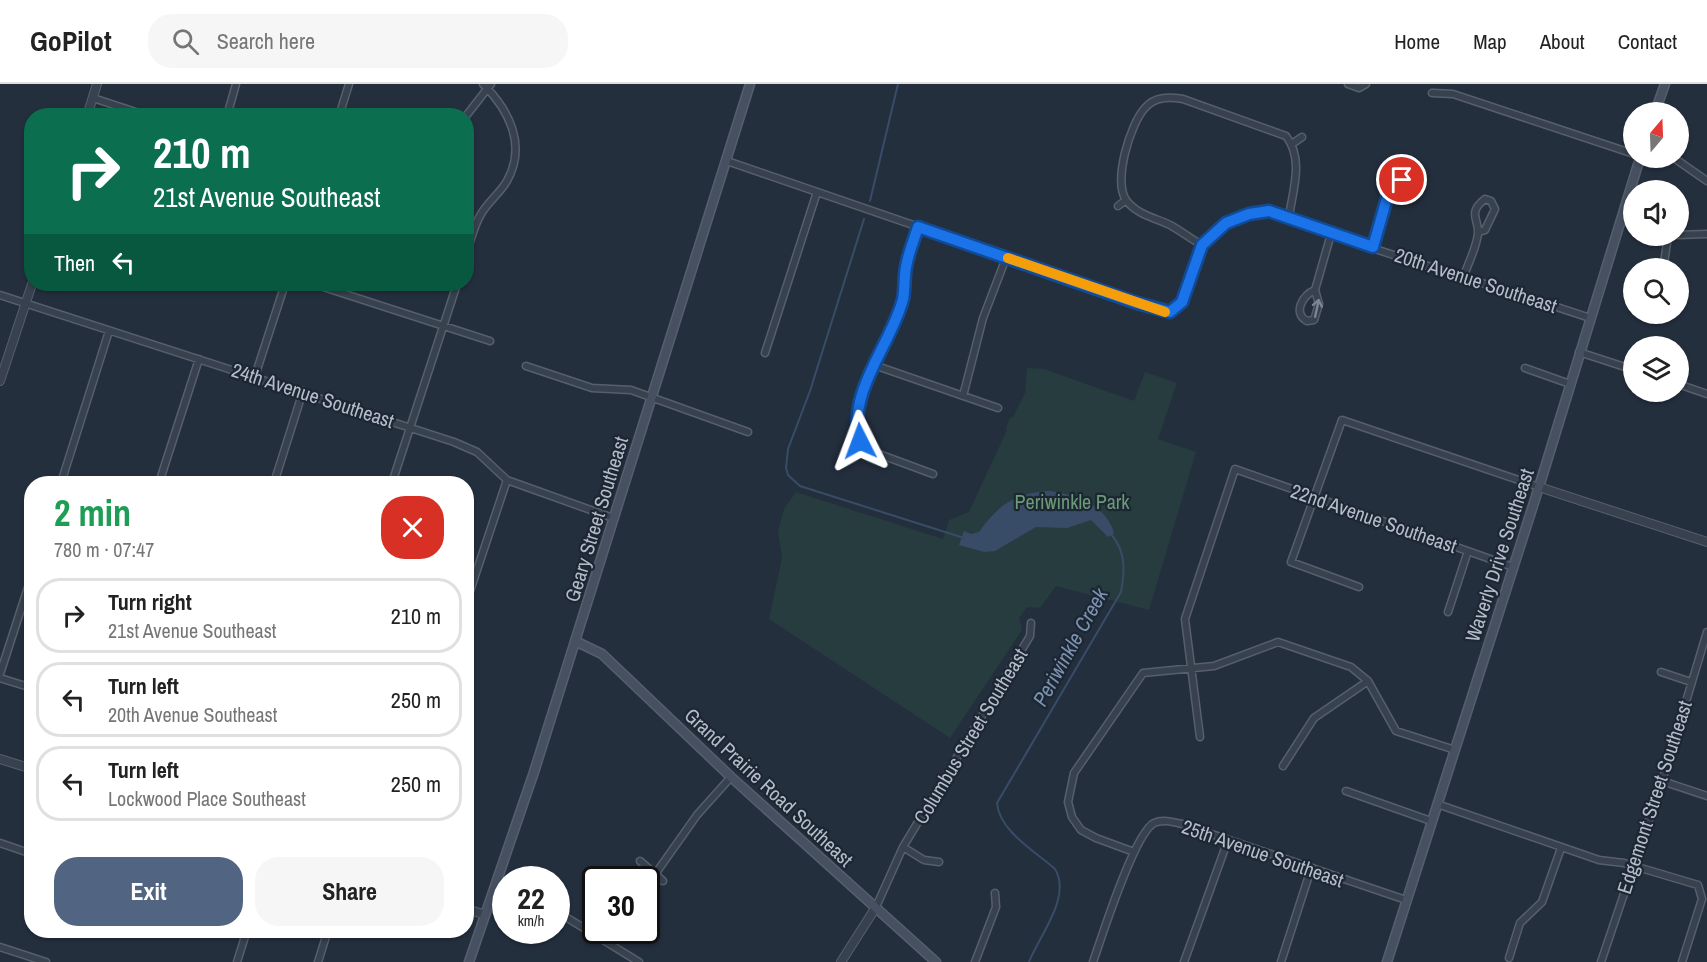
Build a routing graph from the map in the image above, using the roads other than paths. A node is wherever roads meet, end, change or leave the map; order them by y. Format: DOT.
graph roads {
  1 [pos="97,84"];
  2 [pos="236,84"];
  3 [pos="349,84"];
  4 [pos="750,84"];
  5 [pos="1348,84"];
  6 [pos="1366,84"];
  7 [pos="1665,84"];
  8 [pos="487,86"];
  9 [pos="1151,92"];
  10 [pos="1432,93"];
  11 [pos="93,98"];
  12 [pos="1155,100"];
  13 [pos="1659,102"];
  14 [pos="90,108"];
  15 [pos="124,108"];
  16 [pos="229,108"];
  17 [pos="342,108"];
  18 [pos="472,108"];
  19 [pos="1302,138"];
  20 [pos="1292,144"];
  21 [pos="1623,150"];
  22 [pos="727,161"];
  23 [pos="1637,168"];
  24 [pos="1688,168"];
  25 [pos="1707,181"];
  26 [pos="817,192"];
  27 [pos="1387,198"];
  28 [pos="1126,200"];
  29 [pos="1118,206"];
  30 [pos="1289,216"];
  31 [pos="918,227"];
  32 [pos="474,230"];
  33 [pos="1479,232"];
  34 [pos="1331,234"];
  35 [pos="1707,234"];
  36 [pos="1689,235"];
  37 [pos="1202,245"];
  38 [pos="1373,247"];
  39 [pos="1006,258"];
  40 [pos="1464,276"];
  41 [pos="1315,290"];
  42 [pos="30,291"];
  43 [pos="283,291"];
  44 [pos="336,291"];
  45 [pos="455,291"];
  46 [pos="0,295"];
  47 [pos="26,304"];
  48 [pos="1590,318"];
  49 [pos="443,325"];
  50 [pos="109,331"];
  51 [pos="490,340"];
  52 [pos="1579,352"];
  53 [pos="765,353"];
  54 [pos="199,359"];
  55 [pos="874,365"];
  56 [pos="526,366"];
  57 [pos="1623,366"];
  58 [pos="1525,368"];
  59 [pos="255,376"];
  60 [pos="0,381"];
  61 [pos="1570,384"];
  62 [pos="1689,388"];
  63 [pos="303,391"];
  64 [pos="1707,394"];
  65 [pos="963,396"];
  66 [pos="651,397"];
  67 [pos="998,408"];
  68 [pos="410,427"];
  69 [pos="748,432"];
  70 [pos="933,474"];
  71 [pos="63,476"];
  72 [pos="161,476"];
  73 [pos="276,476"];
  74 [pos="394,476"];
  75 [pos="507,480"];
  76 [pos="1539,487"];
  77 [pos="1316,498"];
  78 [pos="614,518"];
  79 [pos="1707,542"];
  80 [pos="1468,551"];
  81 [pos="1513,567"];
  82 [pos="474,579"];
  83 [pos="1359,587"];
  84 [pos="24,600"];
  85 [pos="1448,612"];
  86 [pos="1031,623"];
  87 [pos="1707,632"];
  88 [pos="575,641"];
  89 [pos="1193,668"];
  90 [pos="1661,672"];
  91 [pos="0,674"];
  92 [pos="0,678"];
  93 [pos="1368,681"];
  94 [pos="1691,682"];
  95 [pos="24,686"];
  96 [pos="1200,737"];
  97 [pos="1455,750"];
  98 [pos="0,759"];
  99 [pos="24,766"];
  100 [pos="1283,766"];
  101 [pos="731,777"];
  102 [pos="1662,781"];
  103 [pos="1346,791"];
  104 [pos="1707,796"];
  105 [pos="1437,804"];
  106 [pos="1431,821"];
  107 [pos="1228,840"];
  108 [pos="0,843"];
  109 [pos="903,847"];
  110 [pos="1561,848"];
  111 [pos="24,851"];
  112 [pos="1134,852"];
  113 [pos="640,861"];
  114 [pos="939,862"];
  115 [pos="1633,865"];
  116 [pos="499,866"];
  117 [pos="647,866"];
  118 [pos="660,867"];
  119 [pos="1311,869"];
  120 [pos="660,878"];
  121 [pos="663,881"];
  122 [pos="492,887"];
  123 [pos="995,893"];
  124 [pos="1406,900"];
  125 [pos="876,907"];
  126 [pos="474,911"];
  127 [pos="483,914"];
  128 [pos="570,920"];
  129 [pos="244,938"];
  130 [pos="326,938"];
  131 [pos="0,947"];
  132 [pos="1509,958"];
  133 [pos="46,962"];
  134 [pos="237,962"];
  135 [pos="318,962"];
  136 [pos="469,962"];
  137 [pos="639,962"];
  138 [pos="841,962"];
  139 [pos="936,962"];
  140 [pos="975,962"];
  141 [pos="1093,962"];
  142 [pos="1184,962"];
  143 [pos="1281,962"];
  144 [pos="1387,962"];
  145 [pos="1601,962"];
  146 [pos="1682,962"];
  1 -- 11 [label="street"];
  2 -- 16 [label="street"];
  3 -- 17 [label="street"];
  4 -- 22 [label="main road, Geary Street Southeast"];
  5 -- 6 [label="street"];
  7 -- 13 [label="main road"];
  8 -- 18 [label="street"];
  8 -- 32 [label="street"];
  9 -- 12 [label="street"];
  10 -- 21 [label="street"];
  11 -- 14 [label="street"];
  11 -- 15 [label="street"];
  12 -- 20 [label="street"];
  12 -- 28 [label="street"];
  19 -- 20 [label="street"];
  20 -- 30 [label="street"];
  22 -- 26 [label="street"];
  22 -- 66 [label="main road, Geary Street Southeast"];
  23 -- 48 [label="main road, Waverly Drive Southeast"];
  24 -- 25 [label="street"];
  26 -- 31 [label="street"];
  26 -- 53 [label="street"];
  27 -- 27 [label="street"];
  27 -- 38 [label="street"];
  28 -- 29 [label="street"];
  28 -- 37 [label="street"];
  30 -- 34 [label="street, 20th Avenue Southeast"];
  30 -- 37 [label="street, 20th Avenue Southeast"];
  31 -- 39 [label="street"];
  31 -- 55 [label="street"];
  33 -- 33 [label="street"];
  33 -- 40 [label="street"];
  34 -- 38 [label="street, 20th Avenue Southeast"];
  34 -- 41 [label="street"];
  35 -- 36 [label="street"];
  37 -- 39 [label="street, 20th Avenue Southeast"];
  38 -- 40 [label="street, 20th Avenue Southeast"];
  39 -- 65 [label="street"];
  40 -- 48 [label="street, 20th Avenue Southeast"];
  41 -- 41 [label="street, one-way"];
  42 -- 47 [label="street"];
  43 -- 59 [label="street"];
  44 -- 49 [label="street"];
  45 -- 49 [label="street"];
  46 -- 47 [label="street, 24th Avenue Southeast"];
  47 -- 50 [label="street, 24th Avenue Southeast"];
  47 -- 60 [label="street"];
  48 -- 52 [label="main road, Waverly Drive Southeast"];
  49 -- 51 [label="street"];
  49 -- 68 [label="street"];
  50 -- 54 [label="street, 24th Avenue Southeast"];
  50 -- 71 [label="street"];
  52 -- 57 [label="street"];
  52 -- 61 [label="main road, Waverly Drive Southeast"];
  54 -- 59 [label="street, 24th Avenue Southeast"];
  54 -- 72 [label="street"];
  55 -- 65 [label="street"];
  55 -- 70 [label="street"];
  56 -- 66 [label="street"];
  58 -- 61 [label="street"];
  59 -- 63 [label="street, 24th Avenue Southeast"];
  61 -- 76 [label="main road, Waverly Drive Southeast"];
  62 -- 64 [label="street"];
  63 -- 68 [label="street, 24th Avenue Southeast"];
  63 -- 73 [label="street"];
  65 -- 67 [label="street"];
  66 -- 69 [label="street"];
  66 -- 78 [label="main road, Geary Street Southeast"];
  68 -- 74 [label="street"];
  68 -- 75 [label="street, 24th Avenue Southeast"];
  75 -- 78 [label="street, 24th Avenue Southeast"];
  75 -- 82 [label="street"];
  76 -- 77 [label="street"];
  76 -- 79 [label="street"];
  76 -- 81 [label="main road, Waverly Drive Southeast"];
  77 -- 80 [label="street, 22nd Avenue Southeast"];
  77 -- 83 [label="street"];
  77 -- 89 [label="street, 22nd Avenue Southeast"];
  78 -- 88 [label="main road, Geary Street Southeast"];
  80 -- 81 [label="street, 22nd Avenue Southeast"];
  80 -- 85 [label="street"];
  81 -- 97 [label="main road, Waverly Drive Southeast"];
  84 -- 91 [label="street"];
  86 -- 109 [label="street, Columbus Street Southeast"];
  87 -- 94 [label="street, Edgemont Street Southeast"];
  88 -- 101 [label="main road, Grand Prairie Road Southeast"];
  88 -- 116 [label="main road, Geary Street Southeast"];
  89 -- 93 [label="street"];
  89 -- 96 [label="street"];
  89 -- 112 [label="street"];
  90 -- 94 [label="street"];
  92 -- 95 [label="street"];
  93 -- 97 [label="street"];
  93 -- 100 [label="street"];
  94 -- 102 [label="street, Edgemont Street Southeast"];
  97 -- 105 [label="main road, Waverly Drive Southeast"];
  98 -- 99 [label="street"];
  101 -- 118 [label="street"];
  101 -- 125 [label="main road, Grand Prairie Road Southeast"];
  102 -- 104 [label="street"];
  102 -- 115 [label="street, Edgemont Street Southeast"];
  103 -- 106 [label="street"];
  105 -- 106 [label="main road, Waverly Drive Southeast"];
  105 -- 110 [label="street"];
  106 -- 124 [label="main road, Waverly Drive Southeast"];
  107 -- 112 [label="street, 25th Avenue Southeast"];
  107 -- 119 [label="street, 25th Avenue Southeast"];
  107 -- 142 [label="street"];
  108 -- 111 [label="street"];
  109 -- 114 [label="street, Columbus Street Southeast"];
  109 -- 125 [label="street, Columbus Street Southeast"];
  110 -- 115 [label="street"];
  110 -- 132 [label="street"];
  112 -- 141 [label="street"];
  113 -- 117 [label="street"];
  115 -- 145 [label="street, Edgemont Street Southeast"];
  115 -- 146 [label="street"];
  119 -- 124 [label="street, 25th Avenue Southeast"];
  119 -- 143 [label="street"];
  120 -- 121 [label="street"];
  122 -- 127 [label="main road, Geary Street Southeast"];
  123 -- 140 [label="street"];
  124 -- 144 [label="main road, Waverly Drive Southeast"];
  125 -- 138 [label="street, Columbus Street Southeast"];
  125 -- 139 [label="main road, Grand Prairie Road Southeast"];
  126 -- 127 [label="street"];
  127 -- 136 [label="main road, Geary Street Southeast"];
  128 -- 137 [label="street"];
  129 -- 134 [label="street"];
  130 -- 135 [label="street"];
  131 -- 133 [label="street"];
}
